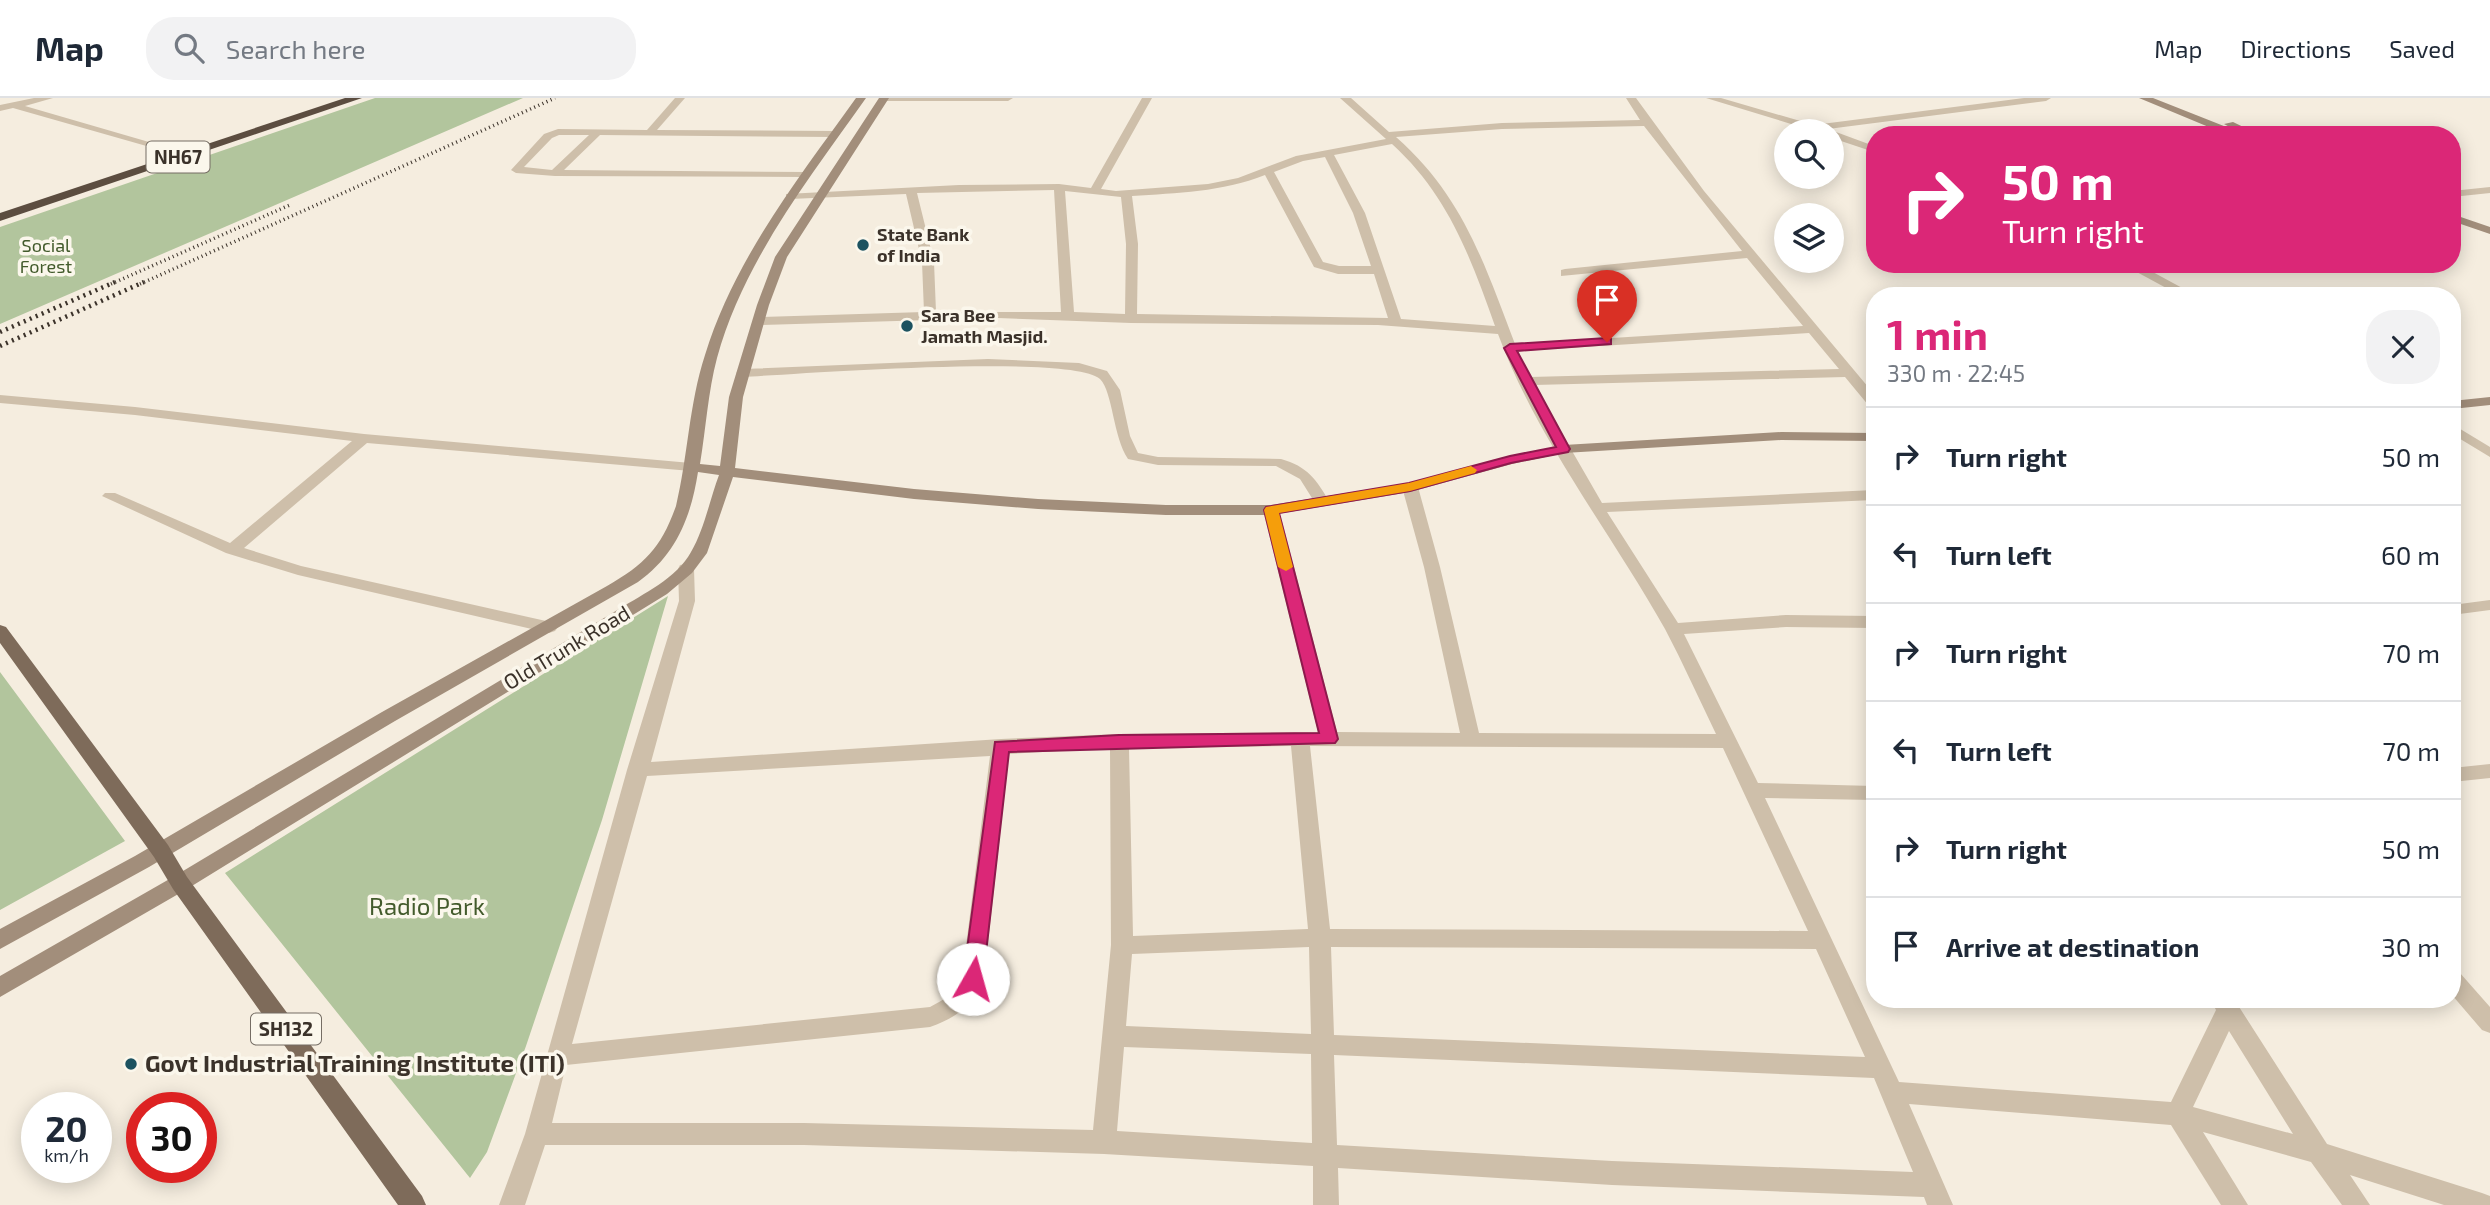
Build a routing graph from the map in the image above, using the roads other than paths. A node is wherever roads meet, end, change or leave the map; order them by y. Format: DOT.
graph roads {
  1 [pos="48,98"];
  2 [pos="321,98"];
  3 [pos="356,98"];
  4 [pos="680,98"];
  5 [pos="861,98"];
  6 [pos="884,98"];
  7 [pos="1008,98"];
  8 [pos="1147,98"];
  9 [pos="1345,98"];
  10 [pos="1631,98"];
  11 [pos="1711,98"];
  12 [pos="2046,98"];
  13 [pos="2144,98"];
  14 [pos="2164,98"];
  15 [pos="1729,100"];
  16 [pos="12,105"];
  17 [pos="0,108"];
  18 [pos="1786,119"];
  19 [pos="1647,122"];
  20 [pos="1844,126"];
  21 [pos="2215,126"];
  22 [pos="2233,126"];
  23 [pos="598,132"];
  24 [pos="650,132"];
  25 [pos="835,134"];
  26 [pos="1391,138"];
  27 [pos="1844,138"];
  28 [pos="1866,146"];
  29 [pos="168,149"];
  30 [pos="1328,153"];
  31 [pos="1268,171"];
  32 [pos="555,173"];
  33 [pos="803,174"];
  34 [pos="1059,187"];
  35 [pos="911,190"];
  36 [pos="1095,190"];
  37 [pos="2490,190"];
  38 [pos="2461,193"];
  39 [pos="1126,194"];
  40 [pos="822,195"];
  41 [pos="790,196"];
  42 [pos="0,205"];
  43 [pos="2461,211"];
  44 [pos="0,217"];
  45 [pos="2461,220"];
  46 [pos="2490,221"];
  47 [pos="2490,231"];
  48 [pos="1750,254"];
  49 [pos="1378,270"];
  50 [pos="1565,273"];
  51 [pos="2145,273"];
  52 [pos="2173,287"];
  53 [pos="930,315"];
  54 [pos="1068,316"];
  55 [pos="1131,319"];
  56 [pos="758,320"];
  57 [pos="1396,322"];
  58 [pos="1503,330"];
  59 [pos="1813,330"];
  60 [pos="1510,348"];
  61 [pos="743,373"];
  62 [pos="1849,373"];
  63 [pos="1525,381"];
  64 [pos="1866,393"];
  65 [pos="0,399"];
  66 [pos="2490,401"];
  67 [pos="2461,404"];
  68 [pos="2461,434"];
  69 [pos="364,438"];
  70 [pos="1866,438"];
  71 [pos="1563,449"];
  72 [pos="2490,453"];
  73 [pos="691,467"];
  74 [pos="727,472"];
  75 [pos="1410,487"];
  76 [pos="1866,495"];
  77 [pos="110,496"];
  78 [pos="1322,503"];
  79 [pos="1597,508"];
  80 [pos="1271,510"];
  81 [pos="232,550"];
  82 [pos="686,569"];
  83 [pos="2490,606"];
  84 [pos="2461,609"];
  85 [pos="1866,622"];
  86 [pos="549,626"];
  87 [pos="1673,629"];
  88 [pos="0,631"];
  89 [pos="1300,739"];
  90 [pos="1329,739"];
  91 [pos="1471,739"];
  92 [pos="1119,741"];
  93 [pos="1729,741"];
  94 [pos="1001,746"];
  95 [pos="637,770"];
  96 [pos="2490,771"];
  97 [pos="2461,774"];
  98 [pos="1752,790"];
  99 [pos="1866,793"];
  100 [pos="161,850"];
  101 [pos="180,883"];
  102 [pos="1320,938"];
  103 [pos="0,940"];
  104 [pos="1823,940"];
  105 [pos="1122,945"];
  106 [pos="0,987"];
  107 [pos="2461,987"];
  108 [pos="2482,1003"];
  109 [pos="2223,1008"];
  110 [pos="2228,1008"];
  111 [pos="2490,1023"];
  112 [pos="1114,1036"];
  113 [pos="1324,1043"];
  114 [pos="557,1056"];
  115 [pos="1882,1068"];
  116 [pos="1892,1092"];
  117 [pos="2178,1114"];
  118 [pos="537,1134"];
  119 [pos="1104,1142"];
  120 [pos="2319,1153"];
  121 [pos="1326,1157"];
  122 [pos="1935,1195"];
  123 [pos="413,1205"];
  124 [pos="512,1205"];
  125 [pos="1326,1205"];
  126 [pos="2235,1205"];
  127 [pos="2357,1205"];
  128 [pos="2482,1205"];
  1 -- 16 [label="street"];
  2 -- 29 [label="highway, NH67"];
  3 -- 44 [label="highway, NH67"];
  4 -- 24 [label="street"];
  5 -- 25 [label="street"];
  6 -- 7 [label="street"];
  6 -- 40 [label="street, Old Trunk Road"];
  8 -- 36 [label="street"];
  9 -- 26 [label="street"];
  10 -- 19 [label="street"];
  11 -- 15 [label="street"];
  12 -- 20 [label="street"];
  13 -- 21 [label="street"];
  14 -- 22 [label="street"];
  15 -- 18 [label="street"];
  16 -- 17 [label="street"];
  16 -- 29 [label="street"];
  19 -- 26 [label="street"];
  19 -- 48 [label="street"];
  23 -- 24 [label="street"];
  23 -- 32 [label="street"];
  23 -- 32 [label="street"];
  24 -- 25 [label="street"];
  25 -- 33 [label="street"];
  26 -- 30 [label="street"];
  26 -- 58 [label="street"];
  27 -- 28 [label="street"];
  29 -- 42 [label="highway, NH67"];
  30 -- 31 [label="street"];
  30 -- 49 [label="street"];
  31 -- 39 [label="street"];
  31 -- 49 [label="street"];
  32 -- 33 [label="street"];
  33 -- 41 [label="street"];
  34 -- 35 [label="street"];
  34 -- 36 [label="street"];
  34 -- 54 [label="street"];
  35 -- 40 [label="street"];
  35 -- 53 [label="street"];
  36 -- 39 [label="street"];
  37 -- 38 [label="street"];
  39 -- 55 [label="street"];
  40 -- 41 [label="street"];
  40 -- 56 [label="street, Old Trunk Road"];
  41 -- 73 [label="street"];
  43 -- 46 [label="street"];
  45 -- 47 [label="street"];
  48 -- 50 [label="street"];
  48 -- 59 [label="street"];
  49 -- 57 [label="street"];
  51 -- 52 [label="street"];
  53 -- 54 [label="street"];
  53 -- 56 [label="street"];
  54 -- 55 [label="street"];
  55 -- 57 [label="street"];
  56 -- 61 [label="street, Old Trunk Road"];
  57 -- 58 [label="street"];
  58 -- 60 [label="street"];
  59 -- 60 [label="street"];
  59 -- 62 [label="street"];
  60 -- 63 [label="street"];
  61 -- 74 [label="street, Old Trunk Road"];
  61 -- 78 [label="street"];
  62 -- 63 [label="street"];
  62 -- 64 [label="street"];
  63 -- 71 [label="street"];
  65 -- 69 [label="street"];
  66 -- 67 [label="street"];
  68 -- 72 [label="street"];
  69 -- 73 [label="street"];
  69 -- 81 [label="street"];
  70 -- 71 [label="street"];
  71 -- 75 [label="street"];
  71 -- 79 [label="street"];
  73 -- 74 [label="street"];
  73 -- 86 [label="street"];
  74 -- 80 [label="street"];
  74 -- 82 [label="street, Old Trunk Road"];
  75 -- 78 [label="street"];
  75 -- 91 [label="street"];
  76 -- 79 [label="street"];
  77 -- 81 [label="street"];
  78 -- 80 [label="street"];
  79 -- 87 [label="street"];
  80 -- 90 [label="street"];
  81 -- 86 [label="street"];
  82 -- 95 [label="street"];
  82 -- 101 [label="street, Old Trunk Road"];
  83 -- 84 [label="street"];
  85 -- 87 [label="street"];
  86 -- 100 [label="street"];
  87 -- 93 [label="street"];
  88 -- 100 [label="main road, SH132"];
  89 -- 90 [label="street"];
  89 -- 92 [label="street"];
  89 -- 102 [label="street"];
  90 -- 91 [label="street"];
  91 -- 93 [label="street"];
  92 -- 94 [label="street"];
  92 -- 105 [label="street"];
  93 -- 98 [label="street"];
  94 -- 95 [label="street"];
  94 -- 114 [label="street"];
  95 -- 114 [label="street"];
  96 -- 97 [label="street"];
  98 -- 99 [label="street"];
  98 -- 104 [label="street"];
  100 -- 101 [label="main road, SH132"];
  100 -- 103 [label="street"];
  101 -- 106 [label="street, Old Trunk Road"];
  101 -- 123 [label="main road, SH132"];
  102 -- 104 [label="street"];
  102 -- 105 [label="street"];
  102 -- 113 [label="street"];
  104 -- 115 [label="street"];
  105 -- 112 [label="street"];
  107 -- 108 [label="street"];
  108 -- 111 [label="street"];
  109 -- 117 [label="street"];
  110 -- 120 [label="street"];
  112 -- 113 [label="street"];
  112 -- 119 [label="street"];
  113 -- 115 [label="street"];
  113 -- 121 [label="street"];
  114 -- 118 [label="street"];
  115 -- 116 [label="street"];
  116 -- 117 [label="street"];
  116 -- 122 [label="street"];
  117 -- 120 [label="street"];
  117 -- 126 [label="street"];
  118 -- 119 [label="street"];
  118 -- 124 [label="street"];
  119 -- 121 [label="street"];
  120 -- 127 [label="street"];
  120 -- 128 [label="street"];
  121 -- 122 [label="street"];
  121 -- 125 [label="street"];
}
